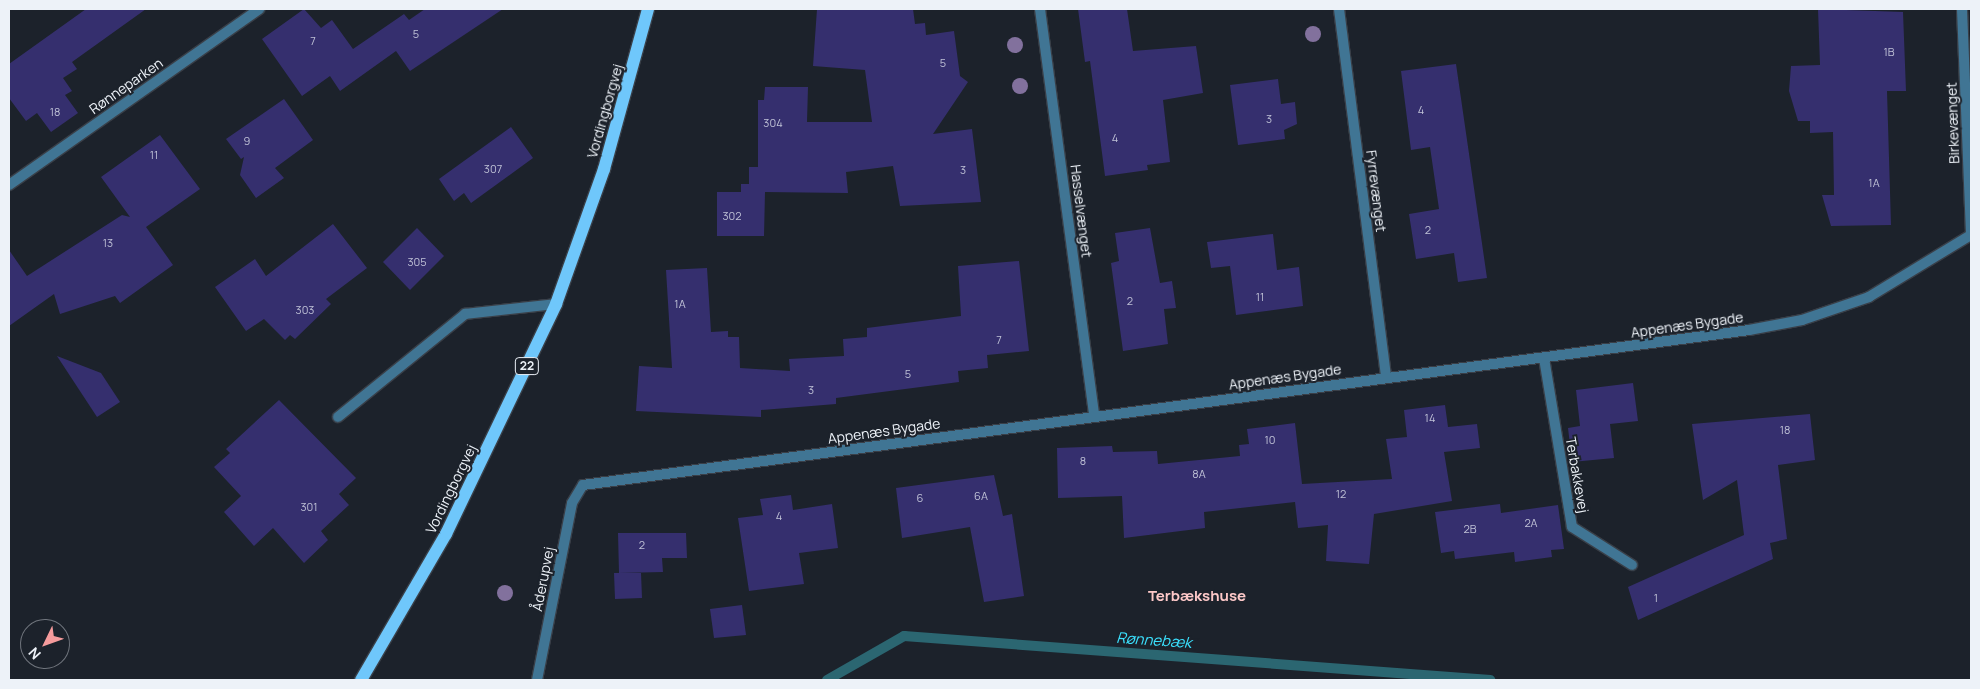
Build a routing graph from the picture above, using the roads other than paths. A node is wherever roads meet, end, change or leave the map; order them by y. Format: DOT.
graph roads {
  1 [pos="259,9"];
  2 [pos="648,9"];
  3 [pos="1040,9"];
  4 [pos="1338,9"];
  5 [pos="1962,9"];
  6 [pos="9,185"];
  7 [pos="1971,236"];
  8 [pos="556,304"];
  9 [pos="1544,358"];
  10 [pos="1386,378"];
  11 [pos="1094,416"];
  12 [pos="338,417"];
  13 [pos="583,485"];
  14 [pos="1632,565"];
  15 [pos="361,680"];
  16 [pos="537,680"];
  1 -- 6 [label="street, Rønneparken"];
  2 -- 8 [label="main road, Vordingborgvej / 22"];
  3 -- 11 [label="street, Hasselvænget"];
  4 -- 10 [label="street, Fyrrevænget"];
  5 -- 7 [label="street, Birkevænget"];
  7 -- 9 [label="street, Appenæs Bygade"];
  8 -- 12 [label="street"];
  8 -- 15 [label="main road, Vordingborgvej / 22"];
  9 -- 10 [label="street, Appenæs Bygade"];
  9 -- 14 [label="street, Terbakkevej"];
  10 -- 11 [label="street, Appenæs Bygade"];
  11 -- 13 [label="street, Appenæs Bygade"];
  13 -- 16 [label="street, Åderupvej"];
}
